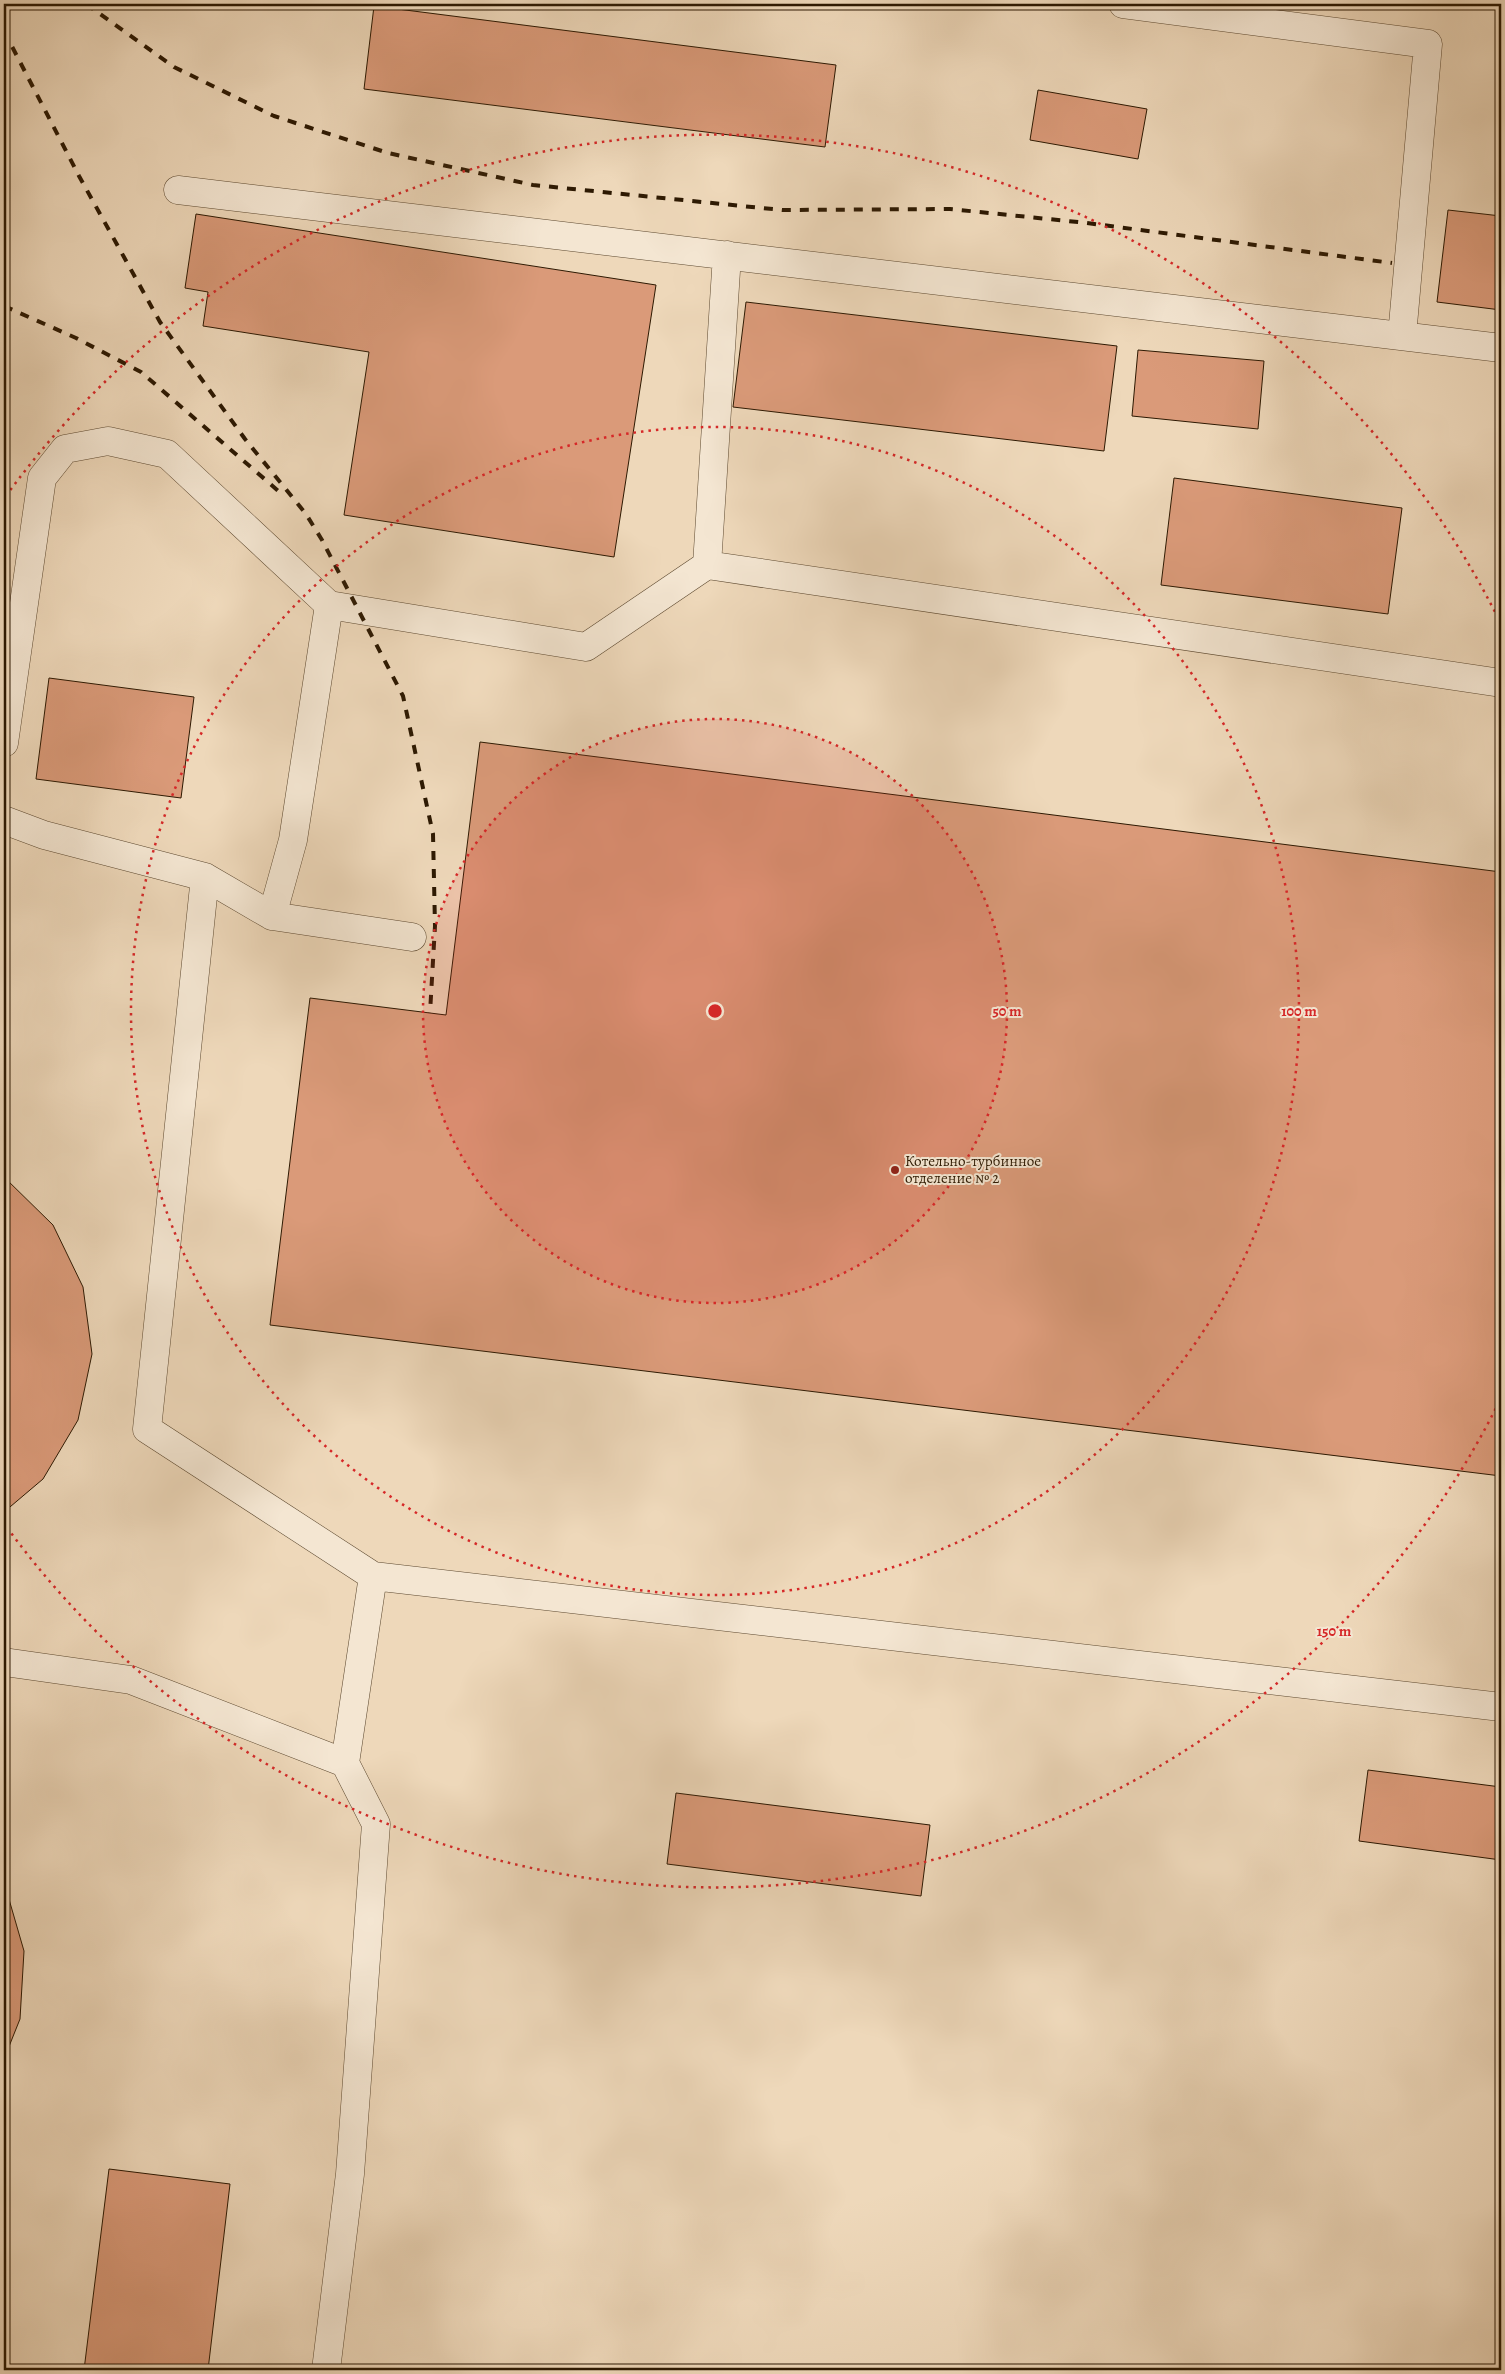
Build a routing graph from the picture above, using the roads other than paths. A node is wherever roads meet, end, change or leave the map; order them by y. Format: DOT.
graph roads {
  1 [pos="1123,4"];
  2 [pos="178,190"];
  3 [pos="726,255"];
  4 [pos="1402,336"];
  5 [pos="1501,348"];
  6 [pos="707,565"];
  7 [pos="329,605"];
  8 [pos="1501,683"];
  9 [pos="4,743"];
  10 [pos="4,820"];
  11 [pos="205,877"];
  12 [pos="272,916"];
  13 [pos="412,937"];
  14 [pos="373,1576"];
  15 [pos="4,1662"];
  16 [pos="1501,1707"];
  17 [pos="345,1762"];
  18 [pos="326,2370"];
  1 -- 4 [label="lane"];
  2 -- 3 [label="lane"];
  3 -- 4 [label="lane"];
  3 -- 6 [label="lane"];
  4 -- 5 [label="lane"];
  6 -- 7 [label="lane"];
  6 -- 8 [label="lane"];
  7 -- 9 [label="lane"];
  7 -- 12 [label="lane"];
  10 -- 11 [label="lane"];
  11 -- 12 [label="lane"];
  11 -- 14 [label="lane"];
  12 -- 13 [label="lane"];
  14 -- 16 [label="lane"];
  14 -- 17 [label="lane"];
  15 -- 17 [label="lane"];
  17 -- 18 [label="lane"];
}
